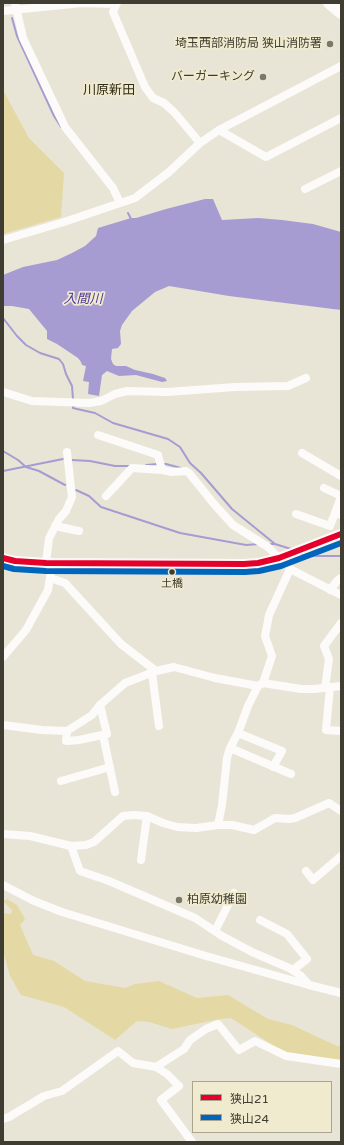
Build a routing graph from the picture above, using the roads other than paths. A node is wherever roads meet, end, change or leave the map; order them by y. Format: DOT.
graph roads {
  1 [pos="329,3"];
  2 [pos="116,4"];
  3 [pos="16,6"];
  4 [pos="3,11"];
  5 [pos="341,13"];
  6 [pos="341,66"];
  7 [pos="341,118"];
  8 [pos="219,130"];
  9 [pos="200,143"];
  10 [pos="341,171"];
  11 [pos="305,189"];
  12 [pos="120,203"];
  13 [pos="3,240"];
  14 [pos="306,378"];
  15 [pos="3,392"];
  16 [pos="98,435"];
  17 [pos="67,452"];
  18 [pos="302,453"];
  19 [pos="162,470"];
  20 [pos="341,476"];
  21 [pos="324,488"];
  22 [pos="106,496"];
  23 [pos="341,497"];
  24 [pos="296,514"];
  25 [pos="338,514"];
  26 [pos="55,526"];
  27 [pos="79,531"];
  28 [pos="341,534"];
  29 [pos="282,557"];
  30 [pos="3,558"];
  31 [pos="48,562"];
  32 [pos="290,569"];
  33 [pos="50,578"];
  34 [pos="341,578"];
  35 [pos="330,590"];
  36 [pos="341,595"];
  37 [pos="341,623"];
  38 [pos="3,657"];
  39 [pos="154,672"];
  40 [pos="260,684"];
  41 [pos="341,686"];
  42 [pos="328,688"];
  43 [pos="100,705"];
  44 [pos="3,725"];
  45 [pos="159,726"];
  46 [pos="67,731"];
  47 [pos="341,731"];
  48 [pos="238,733"];
  49 [pos="103,735"];
  50 [pos="230,748"];
  51 [pos="110,767"];
  52 [pos="273,767"];
  53 [pos="291,774"];
  54 [pos="61,781"];
  55 [pos="114,792"];
  56 [pos="341,811"];
  57 [pos="147,816"];
  58 [pos="218,825"];
  59 [pos="3,834"];
  60 [pos="71,846"];
  61 [pos="341,856"];
  62 [pos="141,860"];
  63 [pos="306,871"];
  64 [pos="3,885"];
  65 [pos="234,893"];
  66 [pos="260,920"];
  67 [pos="215,931"];
  68 [pos="293,970"];
  69 [pos="309,986"];
  70 [pos="341,993"];
  71 [pos="341,1064"];
  72 [pos="156,1067"];
  73 [pos="3,1119"];
  74 [pos="192,1142"];
  1 -- 5 [label="highway"];
  2 -- 3 [label="street"];
  2 -- 9 [label="street"];
  3 -- 4 [label="street"];
  3 -- 12 [label="street"];
  6 -- 8 [label="street"];
  7 -- 8 [label="street"];
  8 -- 9 [label="street"];
  9 -- 12 [label="street"];
  10 -- 11 [label="street"];
  12 -- 13 [label="street"];
  14 -- 15 [label="street"];
  16 -- 19 [label="street"];
  17 -- 26 [label="street"];
  18 -- 20 [label="street"];
  19 -- 22 [label="street"];
  19 -- 29 [label="street"];
  21 -- 23 [label="street"];
  23 -- 25 [label="street"];
  24 -- 25 [label="street"];
  26 -- 27 [label="street"];
  26 -- 31 [label="street"];
  28 -- 29 [label="main road"];
  29 -- 31 [label="main road"];
  29 -- 32 [label="street"];
  30 -- 31 [label="main road"];
  31 -- 33 [label="street"];
  32 -- 35 [label="street"];
  32 -- 40 [label="street"];
  33 -- 38 [label="street"];
  33 -- 39 [label="street"];
  34 -- 35 [label="street"];
  35 -- 36 [label="street"];
  37 -- 42 [label="street"];
  39 -- 40 [label="street"];
  39 -- 43 [label="street"];
  39 -- 45 [label="street"];
  40 -- 42 [label="street"];
  40 -- 48 [label="street"];
  41 -- 42 [label="street"];
  42 -- 47 [label="street"];
  43 -- 46 [label="street"];
  43 -- 49 [label="street"];
  44 -- 46 [label="street"];
  46 -- 49 [label="street"];
  48 -- 50 [label="street"];
  48 -- 52 [label="street"];
  49 -- 51 [label="street"];
  50 -- 52 [label="street"];
  50 -- 58 [label="street"];
  51 -- 54 [label="street"];
  51 -- 55 [label="street"];
  52 -- 53 [label="street"];
  56 -- 58 [label="street"];
  57 -- 58 [label="street"];
  57 -- 60 [label="street"];
  57 -- 62 [label="street"];
  59 -- 60 [label="street"];
  60 -- 67 [label="street"];
  61 -- 63 [label="street"];
  64 -- 69 [label="street"];
  65 -- 67 [label="street"];
  66 -- 68 [label="street"];
  67 -- 68 [label="street"];
  68 -- 69 [label="street"];
  69 -- 70 [label="street"];
  71 -- 72 [label="street"];
  72 -- 73 [label="street"];
  72 -- 74 [label="street"];
}
